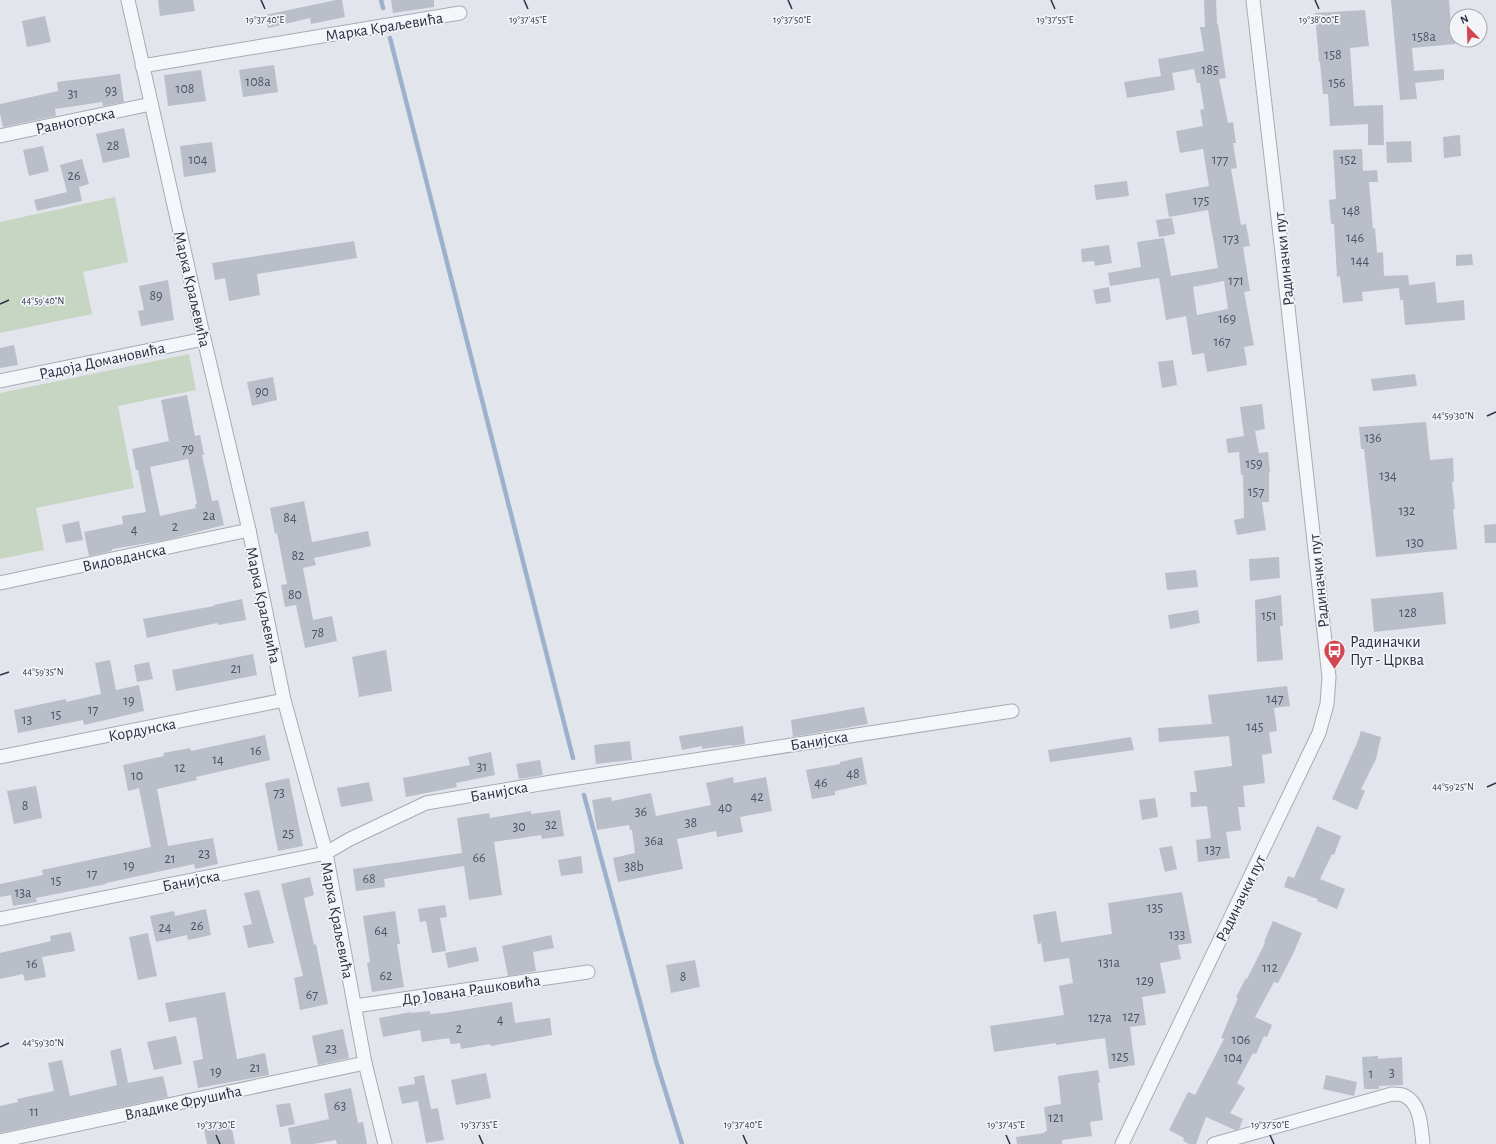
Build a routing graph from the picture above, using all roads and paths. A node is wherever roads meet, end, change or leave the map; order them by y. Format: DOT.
graph roads {
  1 [pos="128,0"];
  2 [pos="1253,0"];
  3 [pos="460,13"];
  4 [pos="142,66"];
  5 [pos="151,104"];
  6 [pos="0,136"];
  7 [pos="204,339"];
  8 [pos="0,381"];
  9 [pos="249,530"];
  10 [pos="0,583"];
  11 [pos="284,700"];
  12 [pos="1012,711"];
  13 [pos="0,757"];
  14 [pos="326,853"];
  15 [pos="0,919"];
  16 [pos="588,972"];
  17 [pos="354,1006"];
  18 [pos="365,1063"];
  19 [pos="0,1141"];
  20 [pos="385,1144"];
  21 [pos="1122,1144"];
  22 [pos="1214,1144"];
  23 [pos="1423,1144"];
  1 -- 4 [label="street, Марка Краљевића"];
  2 -- 21 [label="street, Радиначки пут"];
  3 -- 4 [label="street, Марка Краљевића"];
  4 -- 5 [label="street, Марка Краљевића"];
  5 -- 6 [label="street, Равногорска"];
  5 -- 7 [label="street, Марка Краљевића"];
  7 -- 8 [label="street, Радоја Домановића"];
  7 -- 9 [label="street, Марка Краљевића"];
  9 -- 10 [label="street, Видовданска"];
  9 -- 11 [label="street, Марка Краљевића"];
  11 -- 13 [label="street, Кордунска"];
  11 -- 14 [label="street, Марка Краљевића"];
  12 -- 14 [label="street, Банијска"];
  14 -- 15 [label="street, Банијска"];
  14 -- 17 [label="street, Марка Краљевића"];
  16 -- 17 [label="street, Др Јована Рашковића"];
  17 -- 18 [label="street, Марка Краљевића"];
  18 -- 19 [label="street, Владике Фрушића"];
  18 -- 20 [label="street, Марка Краљевића"];
  22 -- 23 [label="street"];
}
